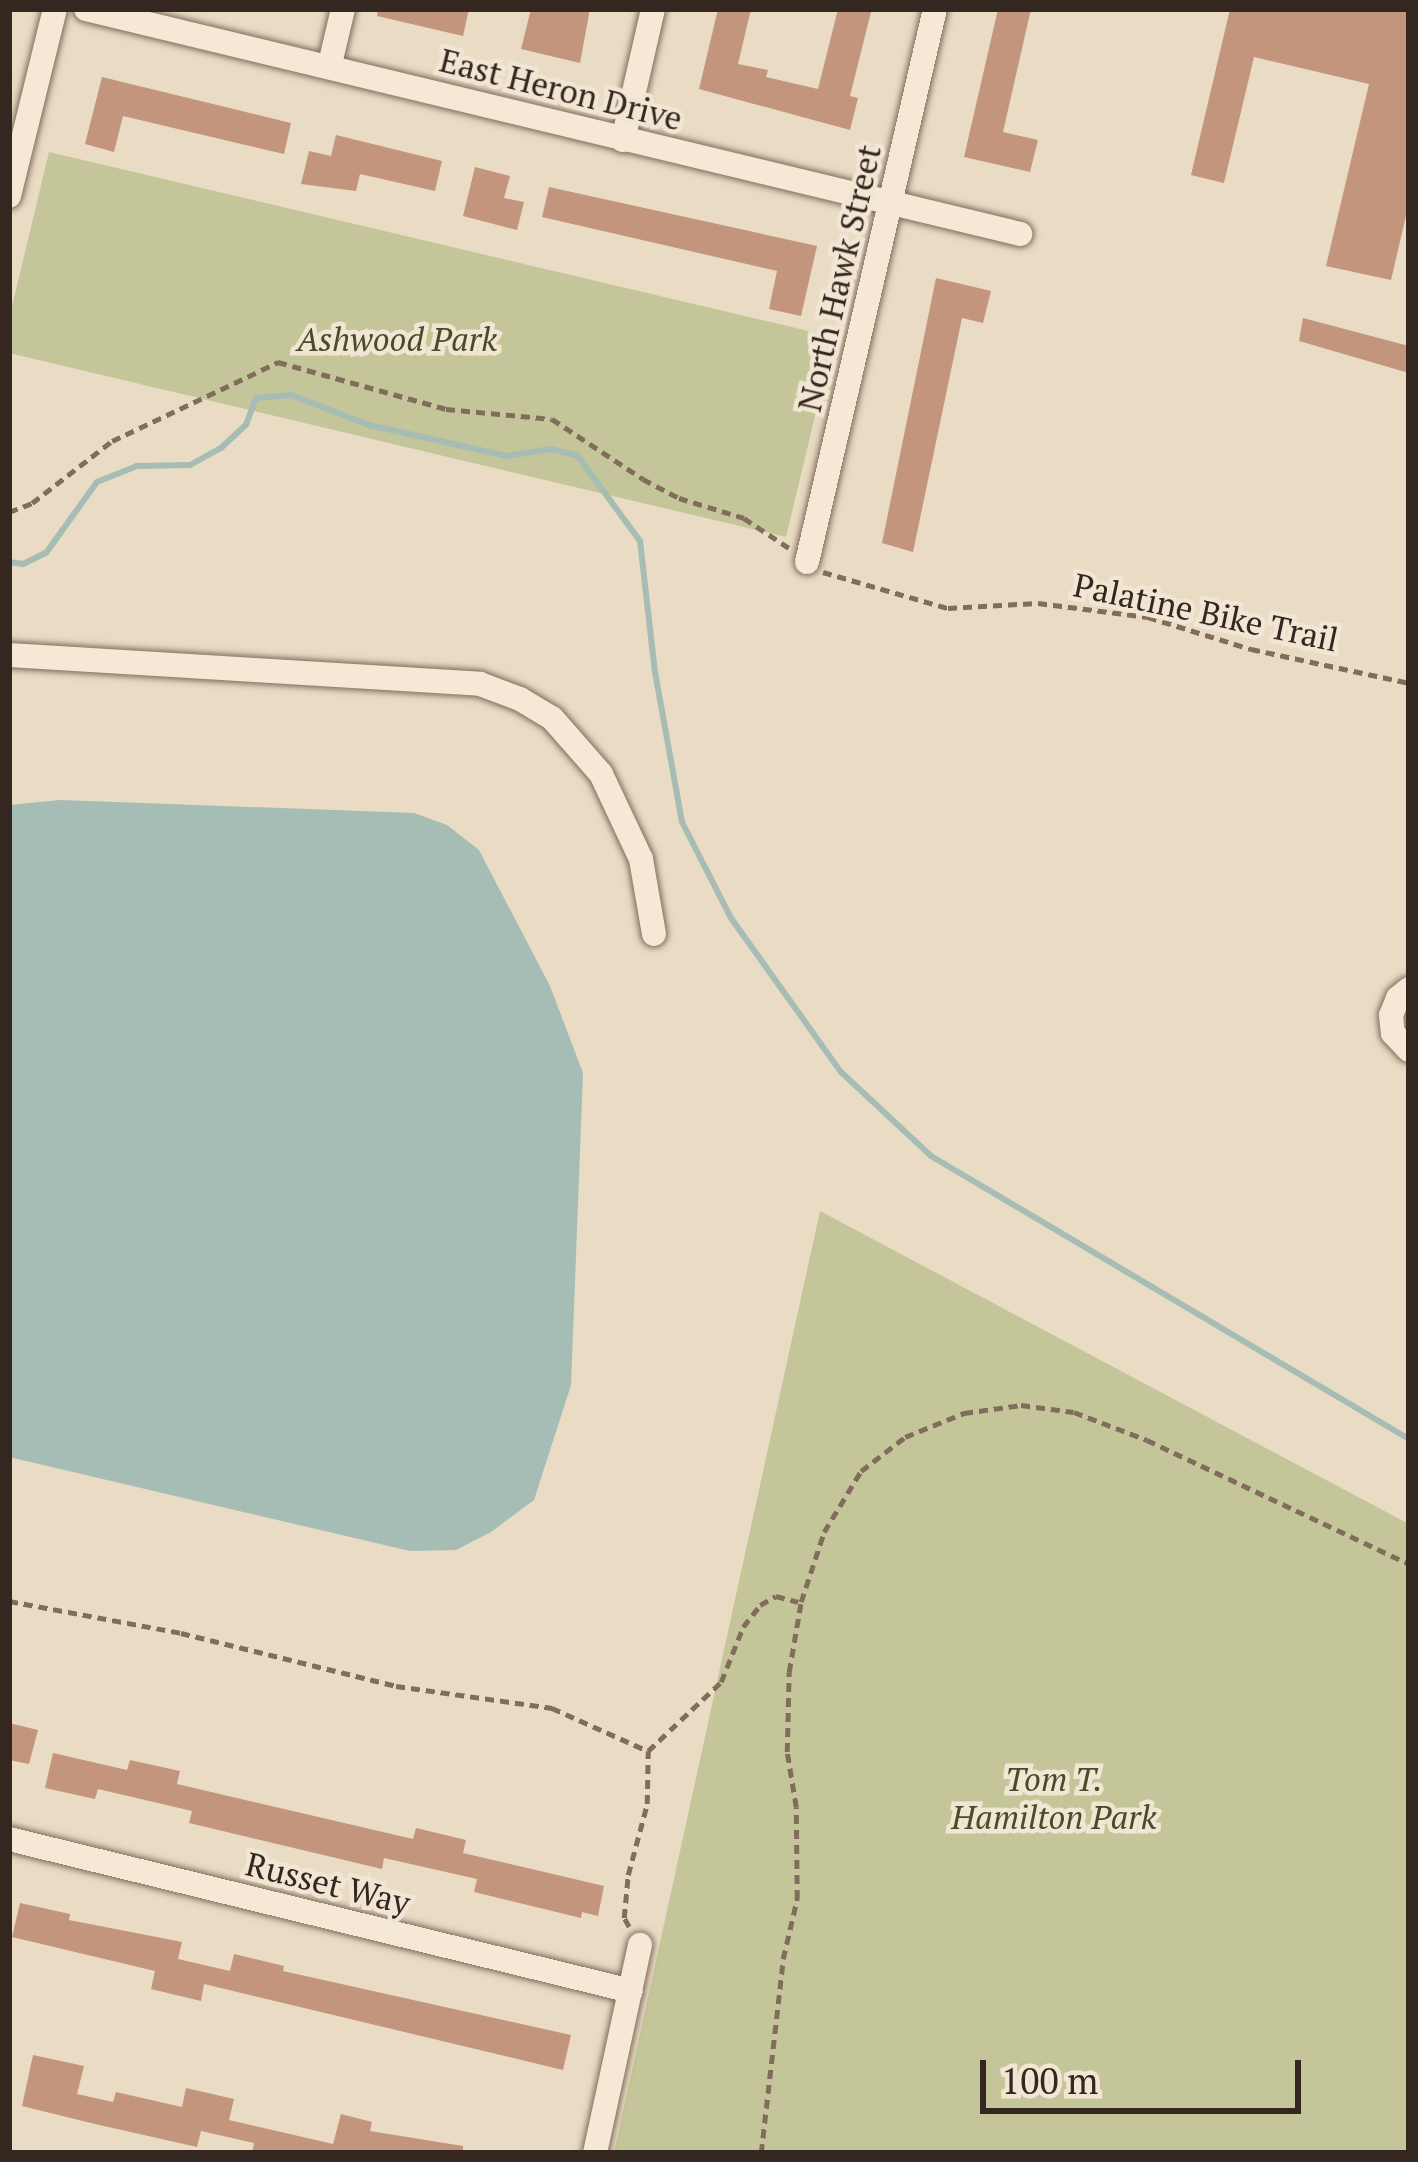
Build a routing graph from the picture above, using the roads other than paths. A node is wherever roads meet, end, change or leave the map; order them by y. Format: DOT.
graph roads {
  1 [pos="55,9"];
  2 [pos="86,9"];
  3 [pos="343,9"];
  4 [pos="653,9"];
  5 [pos="935,9"];
  6 [pos="330,64"];
  7 [pos="623,140"];
  8 [pos="9,196"];
  9 [pos="891,203"];
  10 [pos="1020,233"];
  11 [pos="807,562"];
  12 [pos="9,656"];
  13 [pos="654,934"];
  14 [pos="1409,988"];
  15 [pos="1409,1050"];
  16 [pos="9,1839"];
  17 [pos="640,1945"];
  18 [pos="631,1990"];
  19 [pos="595,2153"];
  1 -- 8 [label="street"];
  2 -- 6 [label="street, East Heron Drive"];
  3 -- 6 [label="street"];
  4 -- 7 [label="street"];
  5 -- 9 [label="street, North Hawk Street"];
  6 -- 7 [label="street, East Heron Drive"];
  7 -- 9 [label="street, East Heron Drive"];
  9 -- 10 [label="street, East Heron Drive"];
  9 -- 11 [label="street, North Hawk Street"];
  12 -- 13 [label="street"];
  14 -- 15 [label="street"];
  16 -- 18 [label="street, Russet Way"];
  17 -- 18 [label="street"];
  18 -- 19 [label="street"];
}
